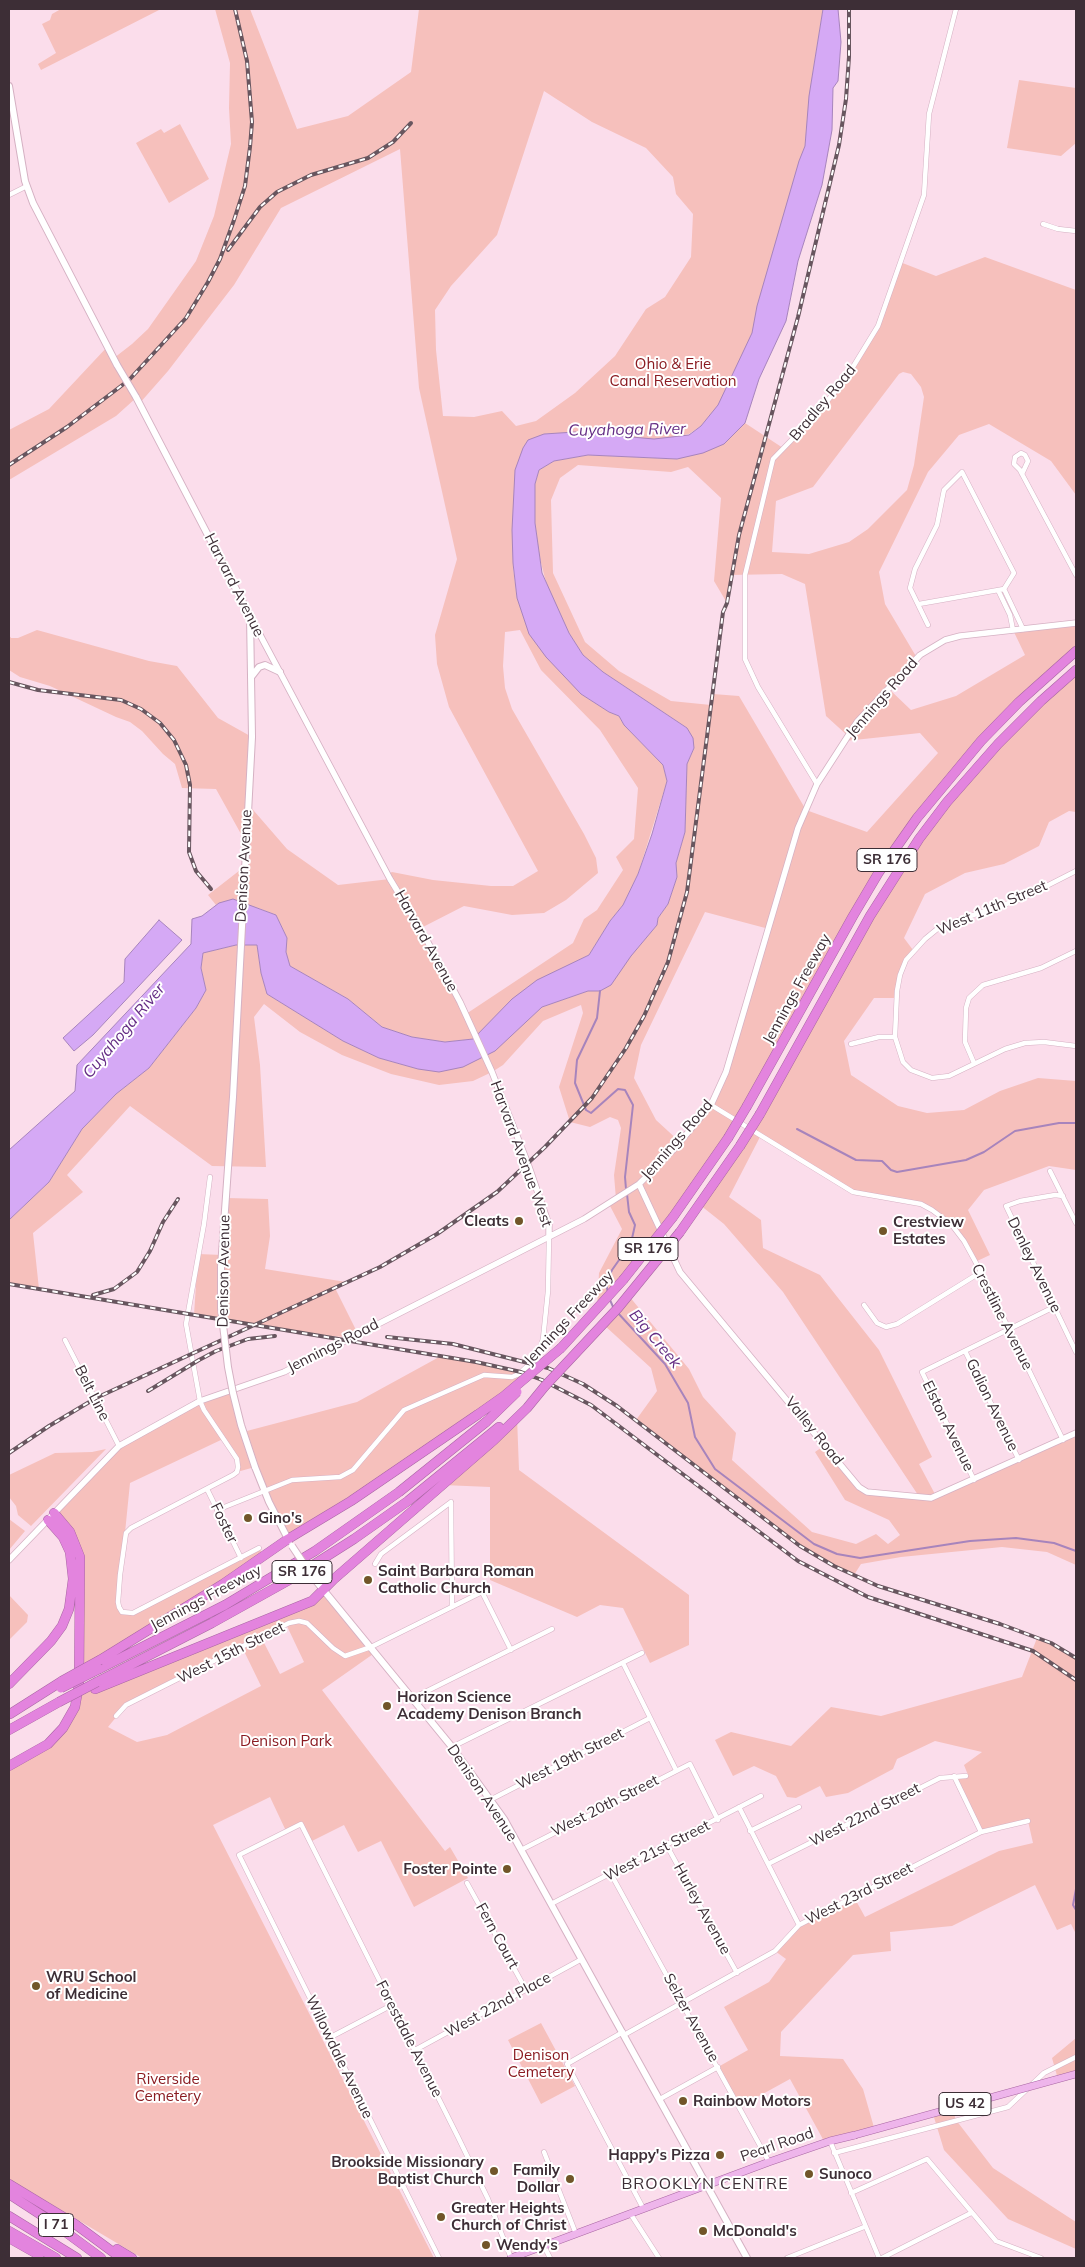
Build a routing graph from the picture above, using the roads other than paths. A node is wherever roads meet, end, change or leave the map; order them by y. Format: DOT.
graph roads {
  1 [pos="956,9"];
  2 [pos="9,86"];
  3 [pos="12,118"];
  4 [pos="27,186"];
  5 [pos="9,195"];
  6 [pos="1043,224"];
  7 [pos="1076,231"];
  8 [pos="1022,474"];
  9 [pos="1076,575"];
  10 [pos="1004,589"];
  11 [pos="998,590"];
  12 [pos="919,604"];
  13 [pos="250,616"];
  14 [pos="1076,623"];
  15 [pos="928,625"];
  16 [pos="1023,629"];
  17 [pos="1013,630"];
  18 [pos="1076,651"];
  19 [pos="1076,670"];
  20 [pos="280,672"];
  21 [pos="252,676"];
  22 [pos="817,784"];
  23 [pos="1076,871"];
  24 [pos="1076,951"];
  25 [pos="895,1037"];
  26 [pos="851,1044"];
  27 [pos="1076,1046"];
  28 [pos="974,1063"];
  29 [pos="492,1072"];
  30 [pos="712,1105"];
  31 [pos="1050,1171"];
  32 [pos="210,1177"];
  33 [pos="639,1184"];
  34 [pos="1063,1196"];
  35 [pos="1076,1223"];
  36 [pos="549,1237"];
  37 [pos="981,1272"];
  38 [pos="864,1305"];
  39 [pos="1054,1307"];
  40 [pos="1009,1329"];
  41 [pos="66,1340"];
  42 [pos="561,1348"];
  43 [pos="965,1350"];
  44 [pos="1076,1352"];
  45 [pos="200,1401"];
  46 [pos="1076,1434"];
  47 [pos="492,1438"];
  48 [pos="1063,1440"];
  49 [pos="119,1446"];
  50 [pos="1019,1460"];
  51 [pos="974,1480"];
  52 [pos="207,1488"];
  53 [pos="264,1490"];
  54 [pos="217,1510"];
  55 [pos="51,1517"];
  56 [pos="290,1543"];
  57 [pos="259,1548"];
  58 [pos="241,1558"];
  59 [pos="9,1560"];
  60 [pos="375,1564"];
  61 [pos="322,1591"];
  62 [pos="452,1607"];
  63 [pos="552,1629"];
  64 [pos="371,1647"];
  65 [pos="511,1650"];
  66 [pos="642,1654"];
  67 [pos="623,1663"];
  68 [pos="99,1664"];
  69 [pos="9,1684"];
  70 [pos="96,1685"];
  71 [pos="413,1698"];
  72 [pos="9,1714"];
  73 [pos="116,1716"];
  74 [pos="650,1718"];
  75 [pos="9,1730"];
  76 [pos="452,1747"];
  77 [pos="9,1766"];
  78 [pos="676,1770"];
  79 [pos="954,1776"];
  80 [pos="966,1776"];
  81 [pos="761,1796"];
  82 [pos="490,1800"];
  83 [pos="739,1807"];
  84 [pos="799,1807"];
  85 [pos="718,1820"];
  86 [pos="1028,1821"];
  87 [pos="301,1824"];
  88 [pos="750,1830"];
  89 [pos="981,1832"];
  90 [pos="667,1846"];
  91 [pos="521,1850"];
  92 [pos="768,1864"];
  93 [pos="611,1874"];
  94 [pos="467,1883"];
  95 [pos="551,1904"];
  96 [pos="798,1925"];
  97 [pos="582,1959"];
  98 [pos="737,1973"];
  99 [pos="526,1990"];
  100 [pos="683,2002"];
  101 [pos="392,2005"];
  102 [pos="624,2033"];
  103 [pos="329,2038"];
  104 [pos="415,2050"];
  105 [pos="1076,2058"];
  106 [pos="718,2067"];
  107 [pos="1076,2074"];
  108 [pos="660,2099"];
  109 [pos="830,2141"];
  110 [pos="544,2152"];
  111 [pos="834,2152"];
  112 [pos="769,2162"];
  113 [pos="9,2184"];
  114 [pos="707,2185"];
  115 [pos="9,2194"];
  116 [pos="851,2194"];
  117 [pos="643,2208"];
  118 [pos="630,2213"];
  119 [pos="971,2213"];
  120 [pos="9,2216"];
  121 [pos="74,2224"];
  122 [pos="864,2227"];
  123 [pos="9,2230"];
  124 [pos="576,2234"];
  125 [pos="9,2238"];
  126 [pos="544,2246"];
  127 [pos="45,2258"];
  128 [pos="56,2258"];
  129 [pos="77,2258"];
  130 [pos="101,2258"];
  131 [pos="121,2258"];
  132 [pos="132,2258"];
  133 [pos="439,2258"];
  134 [pos="511,2258"];
  135 [pos="550,2258"];
  136 [pos="659,2258"];
  137 [pos="747,2258"];
  138 [pos="787,2258"];
  139 [pos="880,2258"];
  140 [pos="1041,2258"];
  1 -- 22 [label="street, Bradley Road"];
  2 -- 3 [label="main road, Harvard Avenue"];
  3 -- 4 [label="main road, Harvard Avenue"];
  4 -- 5 [label="street"];
  4 -- 13 [label="main road, Harvard Avenue, bridge"];
  6 -- 7 [label="street"];
  8 -- 9 [label="street"];
  10 -- 11 [label="street"];
  10 -- 12 [label="street"];
  10 -- 16 [label="street"];
  11 -- 12 [label="street"];
  11 -- 17 [label="street"];
  12 -- 15 [label="street"];
  13 -- 20 [label="street, Harvard Avenue"];
  13 -- 21 [label="main road, Denison Avenue"];
  14 -- 16 [label="street, Jennings Road"];
  16 -- 17 [label="street, Jennings Road"];
  17 -- 22 [label="street, Jennings Road"];
  18 -- 42 [label="highway, Jennings Freeway / SR 176, bridge"];
  19 -- 47 [label="highway, Jennings Freeway / SR 176, bridge"];
  20 -- 21 [label="main road"];
  20 -- 29 [label="street, Harvard Avenue"];
  21 -- 53 [label="main road, Denison Avenue, bridge"];
  22 -- 30 [label="street, Jennings Road"];
  23 -- 25 [label="street, West 11th Street"];
  24 -- 28 [label="street"];
  25 -- 26 [label="street"];
  25 -- 28 [label="street"];
  27 -- 28 [label="street"];
  29 -- 36 [label="street, Harvard Avenue West"];
  30 -- 33 [label="street, Jennings Road"];
  30 -- 37 [label="street, Crestline Avenue"];
  31 -- 34 [label="street"];
  32 -- 45 [label="street"];
  33 -- 36 [label="street, Jennings Road"];
  33 -- 51 [label="street, Valley Road"];
  34 -- 35 [label="street"];
  34 -- 39 [label="street, Denley Avenue"];
  36 -- 45 [label="street, Jennings Road"];
  36 -- 53 [label="street"];
  37 -- 38 [label="street"];
  37 -- 40 [label="street, Crestline Avenue"];
  39 -- 40 [label="street"];
  39 -- 44 [label="street, Denley Avenue"];
  40 -- 43 [label="street"];
  40 -- 48 [label="street, Crestline Avenue"];
  41 -- 49 [label="street, Belt Line"];
  42 -- 56 [label="highway, bridge"];
  42 -- 68 [label="highway, Jennings Freeway / SR 176, bridge"];
  43 -- 50 [label="street, Galion Avenue"];
  43 -- 51 [label="street, Elston Avenue"];
  45 -- 49 [label="street, Jennings Road"];
  45 -- 52 [label="street"];
  46 -- 48 [label="street, Valley Road"];
  47 -- 61 [label="highway"];
  47 -- 70 [label="highway, Jennings Freeway / SR 176"];
  48 -- 50 [label="street, Valley Road"];
  49 -- 55 [label="street, Jennings Road"];
  50 -- 51 [label="street, Valley Road"];
  52 -- 54 [label="street, Foster"];
  52 -- 58 [label="street"];
  53 -- 54 [label="street"];
  53 -- 56 [label="main road, Denison Avenue"];
  54 -- 58 [label="street, Foster"];
  55 -- 59 [label="street, Jennings Road"];
  55 -- 69 [label="highway"];
  55 -- 77 [label="highway"];
  56 -- 61 [label="main road, Denison Avenue, bridge"];
  56 -- 68 [label="highway"];
  57 -- 58 [label="street"];
  60 -- 62 [label="street"];
  61 -- 64 [label="main road, Denison Avenue"];
  61 -- 70 [label="highway"];
  62 -- 64 [label="street"];
  62 -- 65 [label="street"];
  63 -- 65 [label="street"];
  64 -- 71 [label="main road, Denison Avenue"];
  64 -- 73 [label="street, West 15th Street"];
  65 -- 71 [label="street"];
  66 -- 67 [label="street"];
  67 -- 74 [label="street"];
  67 -- 76 [label="street"];
  68 -- 72 [label="highway, bridge"];
  70 -- 75 [label="highway, bridge"];
  71 -- 76 [label="main road, Denison Avenue"];
  74 -- 78 [label="street"];
  74 -- 82 [label="street, West 19th Street"];
  76 -- 82 [label="main road, Denison Avenue"];
  78 -- 85 [label="street, West 20th Street"];
  78 -- 91 [label="street, West 20th Street"];
  79 -- 80 [label="street, West 22nd Street"];
  79 -- 89 [label="street"];
  79 -- 92 [label="street, West 22nd Street"];
  81 -- 83 [label="street, West 21st Street"];
  82 -- 91 [label="main road, Denison Avenue"];
  83 -- 85 [label="street, West 21st Street"];
  83 -- 88 [label="street"];
  84 -- 88 [label="street"];
  85 -- 90 [label="street, West 21st Street"];
  86 -- 89 [label="street, West 23rd Street"];
  87 -- 101 [label="street, Forestdale Avenue"];
  87 -- 103 [label="street, Willowdale Avenue"];
  88 -- 92 [label="street"];
  89 -- 96 [label="street, West 23rd Street"];
  90 -- 93 [label="street, West 21st Street"];
  90 -- 98 [label="street, Hurley Avenue"];
  91 -- 95 [label="main road, Denison Avenue"];
  92 -- 96 [label="street"];
  93 -- 95 [label="street, West 21st Street"];
  93 -- 100 [label="street, Selzer Avenue"];
  94 -- 99 [label="street, Fern Court"];
  95 -- 97 [label="main road, Denison Avenue"];
  96 -- 98 [label="street, West 23rd Street"];
  97 -- 99 [label="street, West 22nd Place"];
  97 -- 102 [label="main road, Denison Avenue"];
  98 -- 100 [label="street, West 23rd Street"];
  99 -- 104 [label="street, West 22nd Place"];
  100 -- 102 [label="street, West 23rd Street"];
  100 -- 106 [label="street, Selzer Avenue"];
  101 -- 103 [label="street"];
  101 -- 104 [label="street, Forestdale Avenue"];
  102 -- 108 [label="main road, Denison Avenue"];
  102 -- 117 [label="street, West 23rd Street"];
  103 -- 133 [label="street, Willowdale Avenue"];
  104 -- 134 [label="street, Forestdale Avenue"];
  105 -- 111 [label="street, Pearl Road"];
  106 -- 108 [label="street"];
  106 -- 112 [label="street, Selzer Avenue"];
  107 -- 109 [label="main road, Pearl Road / US 42, bridge"];
  108 -- 114 [label="main road, Denison Avenue"];
  109 -- 111 [label="street"];
  109 -- 112 [label="main road, Pearl Road / US 42"];
  110 -- 124 [label="street"];
  111 -- 116 [label="street"];
  112 -- 114 [label="main road, Pearl Road / US 42"];
  113 -- 121 [label="highway"];
  114 -- 117 [label="main road, Pearl Road / US 42"];
  114 -- 137 [label="main road, Denison Avenue"];
  115 -- 130 [label="highway, I 71"];
  116 -- 119 [label="street"];
  116 -- 122 [label="street"];
  117 -- 118 [label="main road, Pearl Road / US 42"];
  118 -- 124 [label="main road, Pearl Road / US 42"];
  118 -- 136 [label="street"];
  119 -- 139 [label="street"];
  119 -- 140 [label="street"];
  120 -- 129 [label="highway, I 71"];
  121 -- 131 [label="highway"];
  121 -- 132 [label="highway"];
  122 -- 138 [label="street"];
  122 -- 139 [label="street"];
  123 -- 128 [label="highway"];
  124 -- 126 [label="main road, Pearl Road / US 42"];
  125 -- 127 [label="highway"];
  126 -- 134 [label="main road, Pearl Road / US 42"];
  126 -- 135 [label="street"];
}
